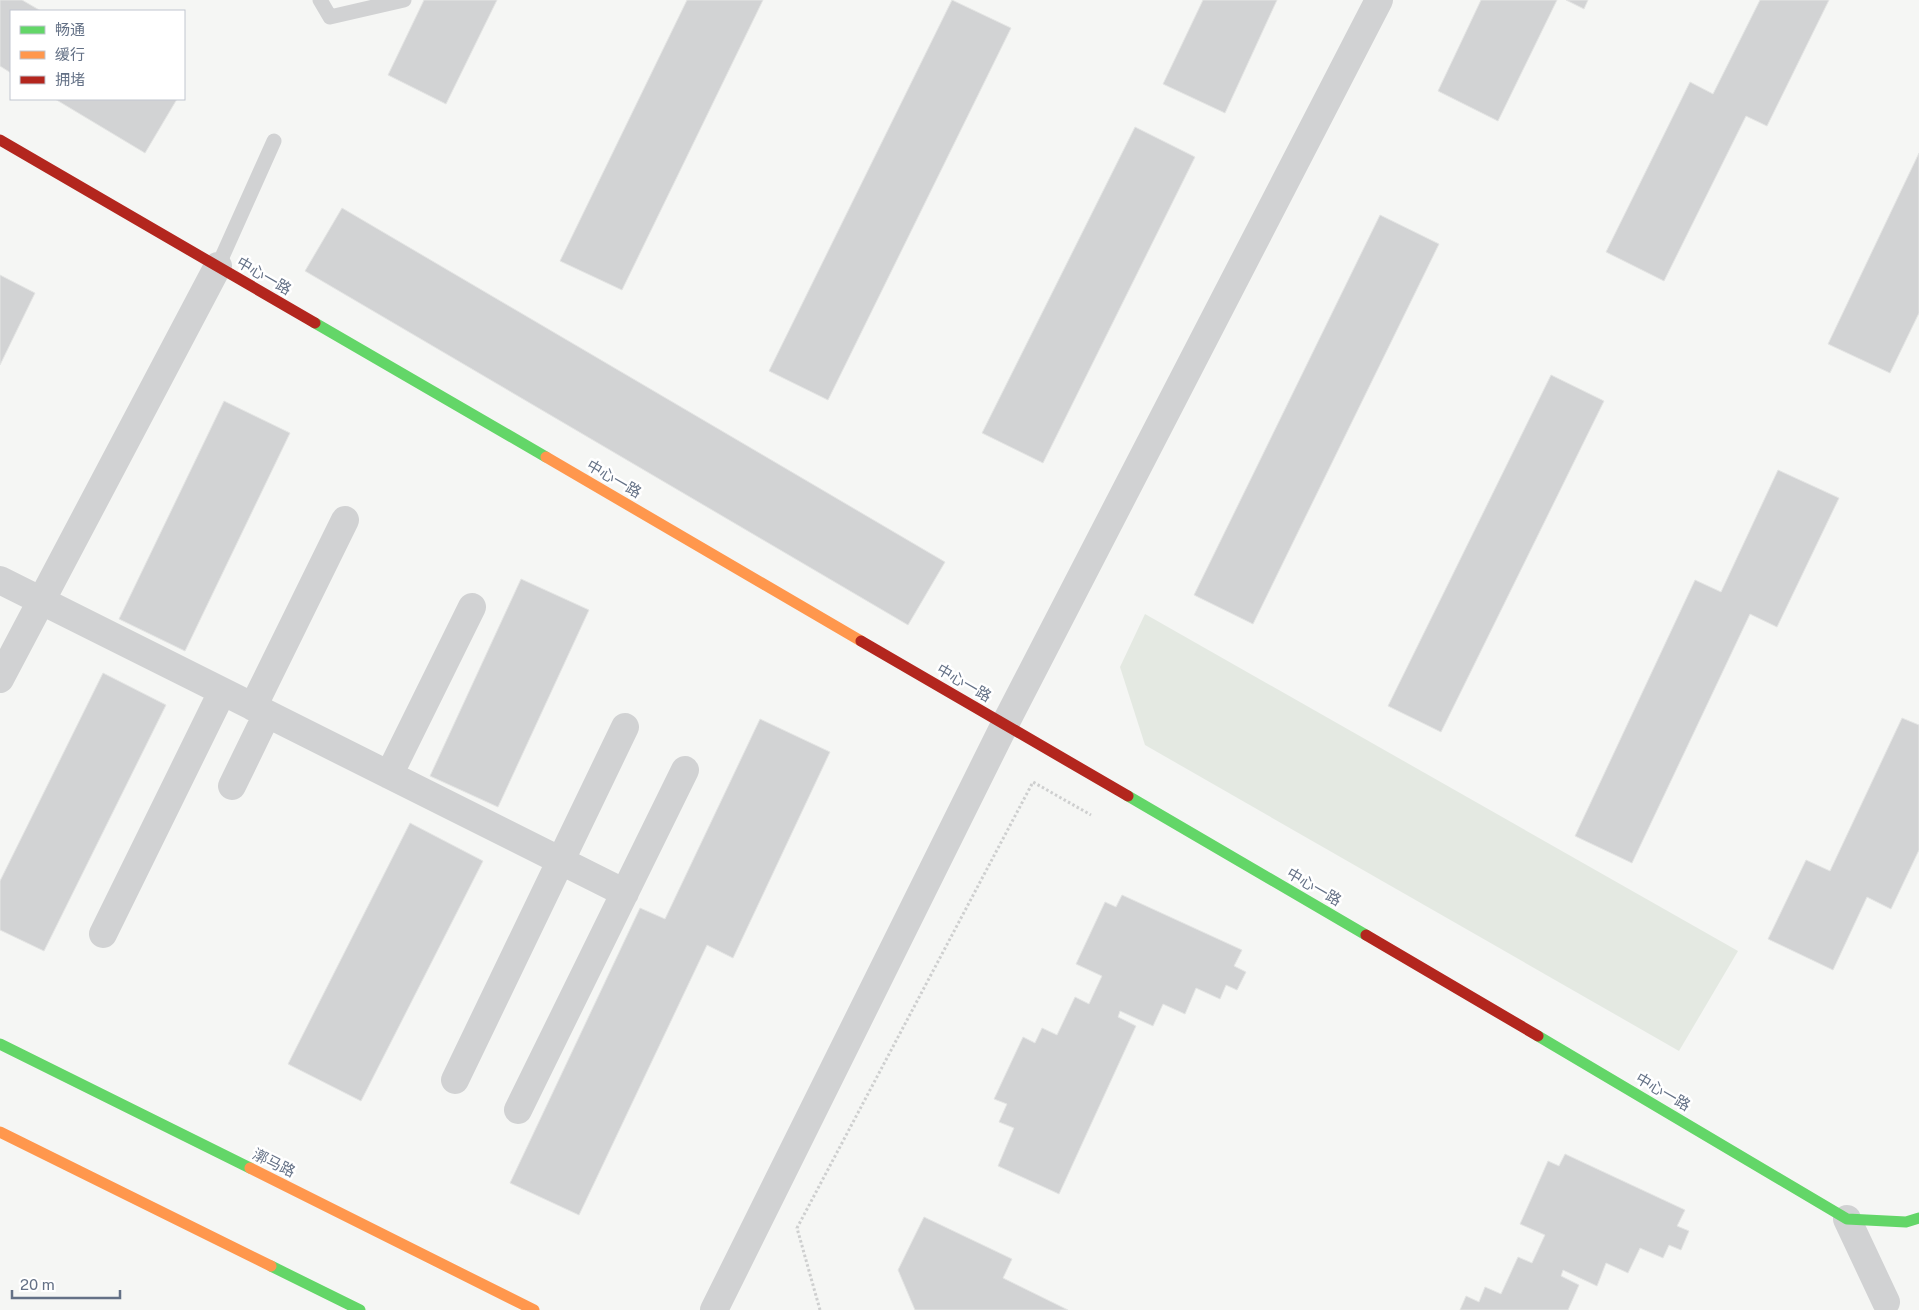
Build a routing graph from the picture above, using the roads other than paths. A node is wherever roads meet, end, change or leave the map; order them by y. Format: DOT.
graph roads {
  1 [pos="320,0"];
  2 [pos="404,0"];
  3 [pos="1379,0"];
  4 [pos="0,140"];
  5 [pos="274,141"];
  6 [pos="218,266"];
  7 [pos="345,520"];
  8 [pos="0,580"];
  9 [pos="41,601"];
  10 [pos="472,607"];
  11 [pos="0,679"];
  12 [pos="222,692"];
  13 [pos="260,711"];
  14 [pos="1005,724"];
  15 [pos="625,727"];
  16 [pos="685,770"];
  17 [pos="389,775"];
  18 [pos="232,786"];
  19 [pos="561,861"];
  20 [pos="626,893"];
  21 [pos="104,934"];
  22 [pos="0,1044"];
  23 [pos="455,1080"];
  24 [pos="518,1110"];
  25 [pos="0,1132"];
  26 [pos="1919,1218"];
  27 [pos="1847,1219"];
  28 [pos="1886,1302"];
  29 [pos="360,1310"];
  30 [pos="534,1310"];
  31 [pos="714,1310"];
  1 -- 2 [label="lane"];
  3 -- 14 [label="street"];
  4 -- 6 [label="street, 中心一路"];
  5 -- 6 [label="lane"];
  6 -- 9 [label="street"];
  6 -- 14 [label="street, 中心一路"];
  7 -- 13 [label="street"];
  8 -- 9 [label="street"];
  9 -- 11 [label="street"];
  9 -- 12 [label="street"];
  10 -- 17 [label="street"];
  12 -- 13 [label="street"];
  12 -- 21 [label="street"];
  13 -- 17 [label="street"];
  13 -- 18 [label="street"];
  14 -- 27 [label="street, 中心一路"];
  14 -- 31 [label="street"];
  15 -- 19 [label="street"];
  16 -- 20 [label="street"];
  17 -- 19 [label="street"];
  19 -- 20 [label="street"];
  19 -- 23 [label="street"];
  20 -- 24 [label="street"];
  22 -- 30 [label="street, 漷马路"];
  25 -- 29 [label="street"];
  26 -- 27 [label="street, 中心一路"];
  27 -- 28 [label="street"];
}
